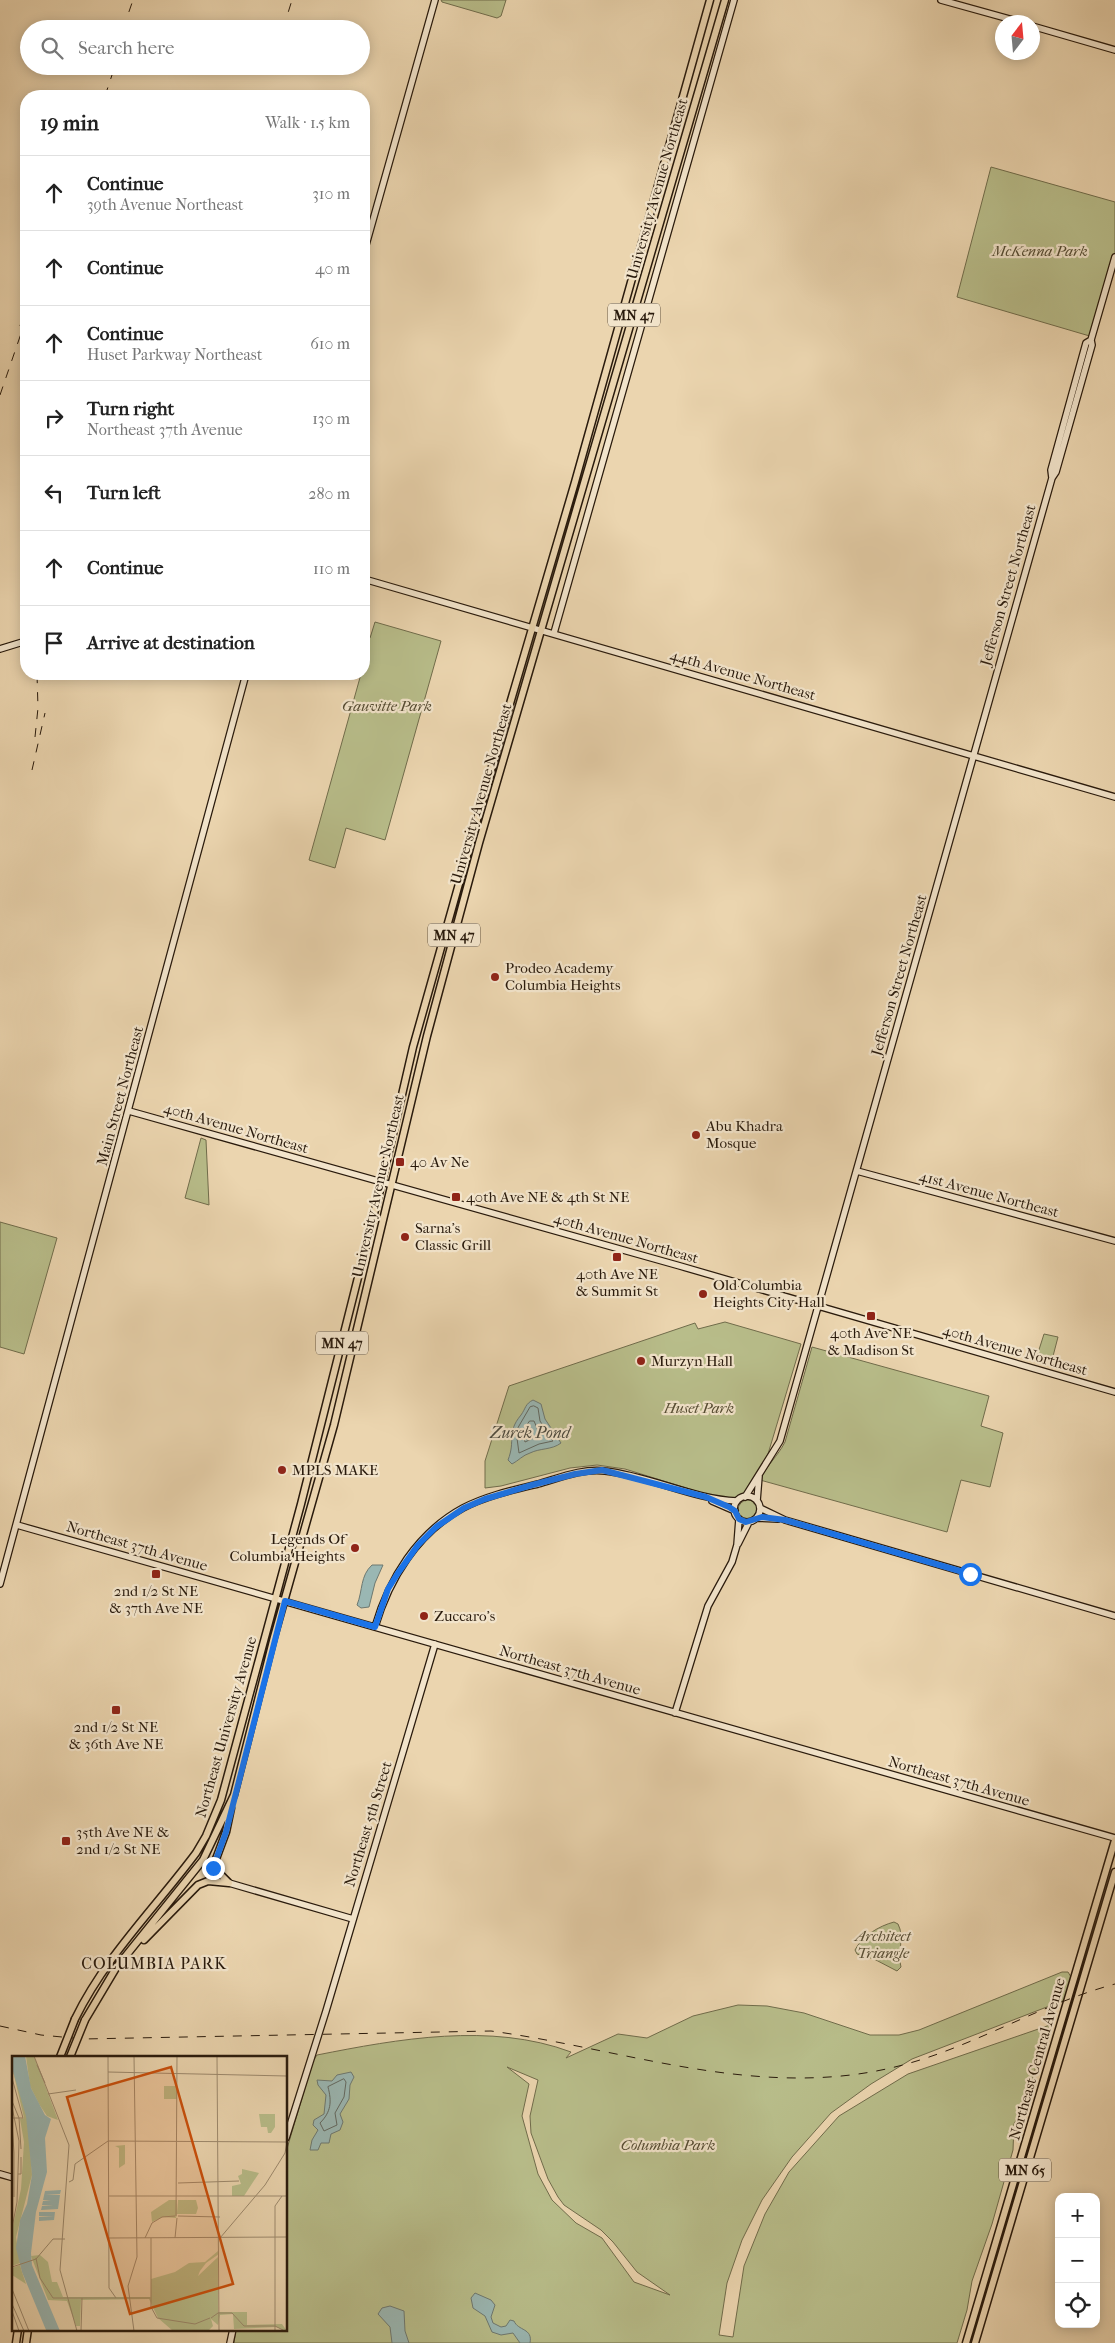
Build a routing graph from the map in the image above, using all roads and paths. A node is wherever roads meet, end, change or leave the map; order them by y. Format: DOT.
graph roads {
  1 [pos="435,0"];
  2 [pos="710,0"];
  3 [pos="725,0"];
  4 [pos="734,0"];
  5 [pos="940,0"];
  6 [pos="995,15"];
  7 [pos="1040,28"];
  8 [pos="1115,50"];
  9 [pos="370,231"];
  10 [pos="1115,257"];
  11 [pos="370,581"];
  12 [pos="533,627"];
  13 [pos="542,630"];
  14 [pos="554,633"];
  15 [pos="20,642"];
  16 [pos="0,649"];
  17 [pos="244,680"];
  18 [pos="972,756"];
  19 [pos="1115,797"];
  20 [pos="130,1111"];
  21 [pos="857,1171"];
  22 [pos="382,1182"];
  23 [pos="391,1184"];
  24 [pos="1115,1241"];
  25 [pos="818,1306"];
  26 [pos="1115,1392"];
  27 [pos="759,1474"];
  28 [pos="706,1497"];
  29 [pos="746,1497"];
  30 [pos="757,1501"];
  31 [pos="738,1502"];
  32 [pos="760,1508"];
  33 [pos="735,1511"];
  34 [pos="757,1518"];
  35 [pos="739,1519"];
  36 [pos="785,1520"];
  37 [pos="749,1522"];
  38 [pos="17,1525"];
  39 [pos="737,1545"];
  40 [pos="0,1584"];
  41 [pos="275,1598"];
  42 [pos="285,1601"];
  43 [pos="1115,1616"];
  44 [pos="375,1627"];
  45 [pos="435,1644"];
  46 [pos="675,1713"];
  47 [pos="234,1795"];
  48 [pos="1115,1839"];
  49 [pos="1115,1872"];
  50 [pos="229,1883"];
  51 [pos="353,1920"];
  52 [pos="130,1952"];
  53 [pos="60,2056"];
  54 [pos="70,2056"];
  55 [pos="288,2132"];
  56 [pos="18,2330"];
  57 [pos="28,2330"];
  58 [pos="233,2330"];
  59 [pos="16,2343"];
  60 [pos="26,2343"];
  61 [pos="230,2343"];
  62 [pos="966,2343"];
  63 [pos="975,2343"];
  1 -- 9 [label="street"];
  2 -- 12 [label="main road, University Avenue Northeast / MN 47"];
  3 -- 13 [label="main road, University Avenue Northeast / MN 47"];
  4 -- 14 [label="street, University Avenue Northeast"];
  5 -- 6 [label="street"];
  7 -- 8 [label="street"];
  10 -- 18 [label="street, Jefferson Street Northeast"];
  11 -- 12 [label="street, 44th Avenue Northeast"];
  12 -- 13 [label="street, 44th Avenue Northeast"];
  12 -- 22 [label="main road, University Avenue Northeast / MN 47"];
  13 -- 14 [label="street, 44th Avenue Northeast"];
  13 -- 23 [label="main road, University Avenue Northeast / MN 47"];
  14 -- 18 [label="street, 44th Avenue Northeast"];
  15 -- 16 [label="street"];
  17 -- 20 [label="street, Main Street Northeast"];
  18 -- 19 [label="street, 44th Avenue Northeast"];
  18 -- 21 [label="street, Jefferson Street Northeast"];
  20 -- 22 [label="street, 40th Avenue Northeast"];
  20 -- 38 [label="street, Main Street Northeast"];
  21 -- 24 [label="street, 41st Avenue Northeast"];
  21 -- 25 [label="street, Jefferson Street Northeast"];
  22 -- 23 [label="street, 40th Avenue Northeast"];
  22 -- 41 [label="main road, University Avenue Northeast / MN 47"];
  23 -- 25 [label="street, 40th Avenue Northeast"];
  23 -- 42 [label="main road, University Avenue Northeast / MN 47"];
  25 -- 26 [label="street, 40th Avenue Northeast"];
  25 -- 27 [label="street, Jefferson Street Northeast"];
  27 -- 29 [label="street, Jefferson Street Northeast"];
  27 -- 30 [label="street, Jefferson Street Northeast"];
  28 -- 31 [label="street"];
  28 -- 33 [label="street"];
  28 -- 44 [label="street"];
  29 -- 30 [label="street"];
  29 -- 31 [label="street"];
  30 -- 32 [label="street"];
  31 -- 33 [label="street"];
  32 -- 34 [label="street"];
  32 -- 36 [label="street"];
  33 -- 35 [label="street"];
  34 -- 36 [label="street"];
  34 -- 37 [label="street"];
  35 -- 37 [label="street"];
  35 -- 39 [label="street"];
  36 -- 43 [label="street"];
  37 -- 39 [label="street"];
  38 -- 40 [label="street, Main Street Northeast"];
  38 -- 41 [label="street, Northeast 37th Avenue"];
  39 -- 46 [label="street"];
  41 -- 42 [label="street, Northeast 37th Avenue"];
  41 -- 53 [label="main road, Northeast University Avenue / MN 47, bridge"];
  42 -- 44 [label="street, Northeast 37th Avenue"];
  42 -- 47 [label="main road, Northeast University Avenue / MN 47"];
  44 -- 45 [label="street, Northeast 37th Avenue"];
  45 -- 46 [label="street, Northeast 37th Avenue"];
  45 -- 51 [label="street, Northeast 5th Street"];
  46 -- 48 [label="street, Northeast 37th Avenue"];
  47 -- 50 [label="main road"];
  47 -- 52 [label="main road, Northeast University Avenue / MN 47"];
  48 -- 62 [label="main road, Northeast Central Avenue / MN 65"];
  49 -- 63 [label="main road, Northeast Central Avenue / MN 65"];
  50 -- 51 [label="street"];
  50 -- 52 [label="main road"];
  51 -- 55 [label="street, Northeast 5th Street"];
  52 -- 54 [label="main road, Northeast University Avenue / MN 47, bridge"];
  56 -- 59 [label="main road"];
  57 -- 60 [label="main road"];
  58 -- 61 [label="street"];
}
